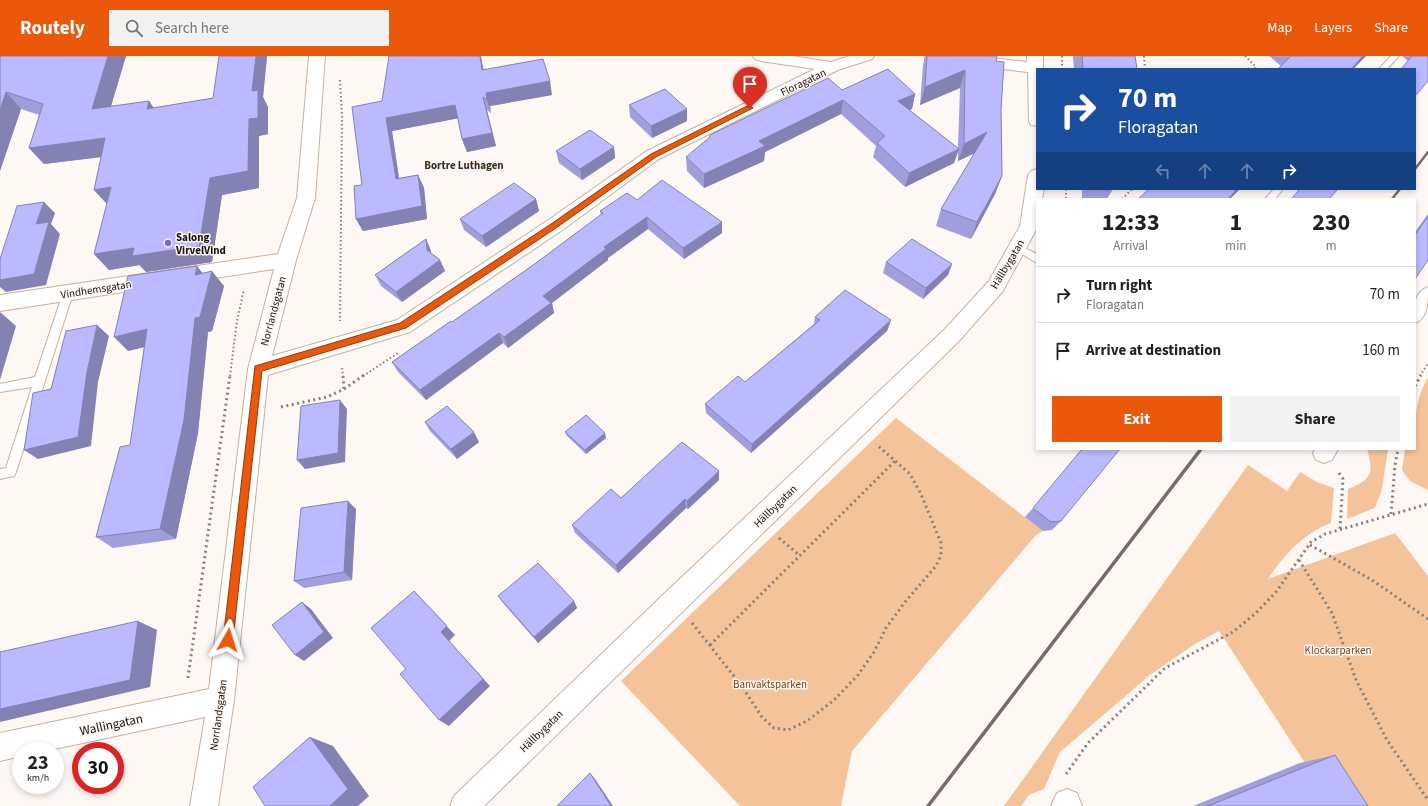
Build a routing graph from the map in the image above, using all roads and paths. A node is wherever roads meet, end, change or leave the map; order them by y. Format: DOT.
graph roads {
  1 [pos="317,56"];
  2 [pos="761,56"];
  3 [pos="866,56"];
  4 [pos="932,56"];
  5 [pos="1062,56"];
  6 [pos="1144,56"];
  7 [pos="1245,56"];
  8 [pos="1395,56"];
  9 [pos="1035,62"];
  10 [pos="832,67"];
  11 [pos="1062,68"];
  12 [pos="1145,68"];
  13 [pos="1256,68"];
  14 [pos="1384,68"];
  15 [pos="340,79"];
  16 [pos="1036,92"];
  17 [pos="1036,181"];
  18 [pos="1131,190"];
  19 [pos="1278,190"];
  20 [pos="1123,198"];
  21 [pos="1271,198"];
  22 [pos="1017,247"];
  23 [pos="1036,257"];
  24 [pos="286,260"];
  25 [pos="68,293"];
  26 [pos="1428,295"];
  27 [pos="0,303"];
  28 [pos="1416,313"];
  29 [pos="340,344"];
  30 [pos="403,350"];
  31 [pos="1428,363"];
  32 [pos="258,369"];
  33 [pos="39,382"];
  34 [pos="1416,384"];
  35 [pos="0,388"];
  36 [pos="344,389"];
  37 [pos="253,412"];
  38 [pos="856,426"];
  39 [pos="1398,450"];
  40 [pos="1326,451"];
  41 [pos="895,461"];
  42 [pos="0,474"];
  43 [pos="1428,504"];
  44 [pos="1391,514"];
  45 [pos="1340,529"];
  46 [pos="1310,545"];
  47 [pos="1299,560"];
  48 [pos="675,600"];
  49 [pos="1428,619"];
  50 [pos="710,645"];
  51 [pos="221,700"];
  52 [pos="0,747"];
  53 [pos="1428,800"];
  54 [pos="1067,805"];
  55 [pos="204,806"];
  56 [pos="464,806"];
  1 -- 24 [label="street, Norrlandsgatan"];
  2 -- 10 [label="street"];
  3 -- 10 [label="street, Floragatan"];
  4 -- 9 [label="street"];
  5 -- 11 [label="path"];
  6 -- 12 [label="path"];
  7 -- 13 [label="path"];
  8 -- 14 [label="lane"];
  9 -- 16 [label="street"];
  10 -- 29 [label="street, Floragatan"];
  15 -- 29 [label="path"];
  17 -- 22 [label="street, Hällbygatan"];
  18 -- 20 [label="path"];
  19 -- 21 [label="lane"];
  22 -- 23 [label="lane"];
  22 -- 38 [label="street, Hällbygatan"];
  24 -- 25 [label="street, Vindhemsgatan"];
  24 -- 32 [label="street, Norrlandsgatan"];
  25 -- 27 [label="street, Vindhemsgatan"];
  25 -- 33 [label="lane"];
  26 -- 28 [label="street"];
  29 -- 32 [label="street, Floragatan"];
  29 -- 36 [label="path"];
  30 -- 36 [label="path"];
  31 -- 34 [label="path"];
  32 -- 37 [label="street, Norrlandsgatan"];
  33 -- 35 [label="lane"];
  33 -- 42 [label="lane"];
  36 -- 37 [label="path"];
  37 -- 51 [label="street, Norrlandsgatan"];
  38 -- 41 [label="path"];
  38 -- 48 [label="street, Hällbygatan"];
  39 -- 44 [label="path"];
  40 -- 45 [label="path"];
  41 -- 50 [label="path"];
  41 -- 50 [label="path"];
  43 -- 44 [label="path"];
  44 -- 45 [label="path"];
  45 -- 46 [label="path"];
  46 -- 47 [label="path"];
  46 -- 49 [label="path"];
  47 -- 53 [label="path"];
  47 -- 54 [label="path"];
  48 -- 50 [label="path"];
  48 -- 56 [label="street, Hällbygatan"];
  51 -- 52 [label="street, Wallingatan"];
  51 -- 55 [label="street, Norrlandsgatan"];
}
